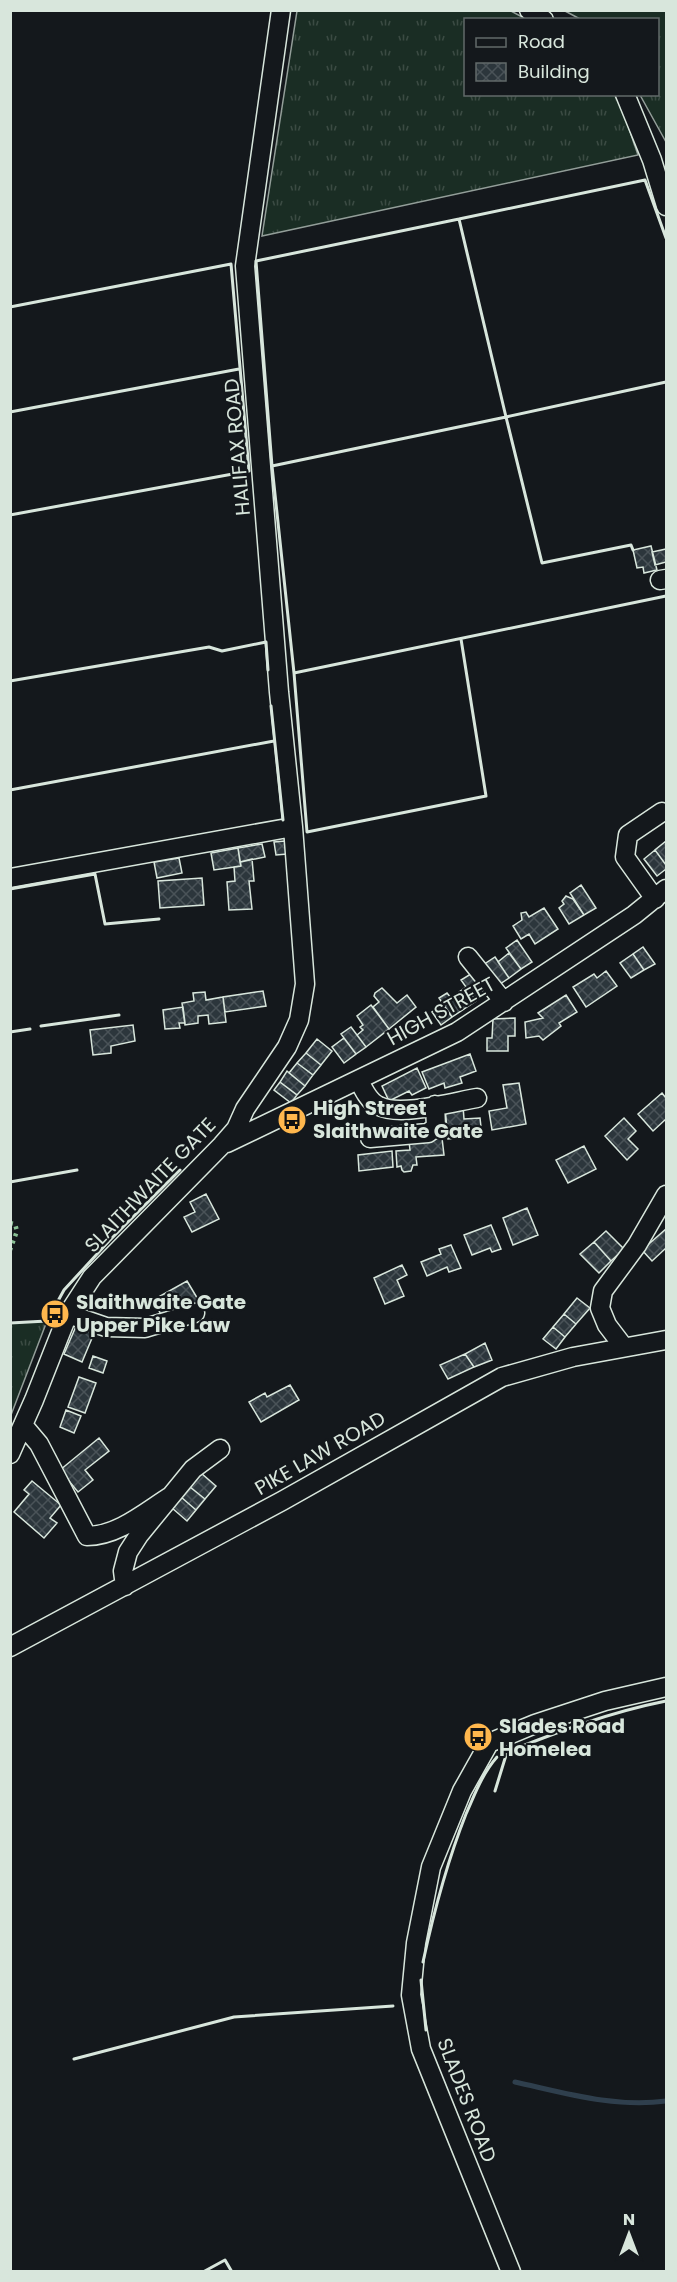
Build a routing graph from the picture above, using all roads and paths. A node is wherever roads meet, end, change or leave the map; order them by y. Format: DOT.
graph roads {
  1 [pos="281,10"];
  2 [pos="626,96"];
  3 [pos="666,206"];
  4 [pos="662,812"];
  5 [pos="293,827"];
  6 [pos="10,878"];
  7 [pos="297,882"];
  8 [pos="661,894"];
  9 [pos="468,957"];
  10 [pos="504,1002"];
  11 [pos="359,1080"];
  12 [pos="477,1098"];
  13 [pos="435,1105"];
  14 [pos="370,1138"];
  15 [pos="222,1145"];
  16 [pos="666,1196"];
  17 [pos="195,1313"];
  18 [pos="68,1314"];
  19 [pos="666,1340"];
  20 [pos="623,1347"];
  21 [pos="23,1425"];
  22 [pos="220,1449"];
  23 [pos="10,1454"];
  24 [pos="169,1497"];
  25 [pos="125,1586"];
  26 [pos="10,1647"];
  27 [pos="666,1687"];
  28 [pos="508,2265"];
  29 [pos="525,2271"];
  1 -- 5 [label="street, HALIFAX ROAD"];
  2 -- 3 [label="street"];
  4 -- 8 [label="street"];
  5 -- 6 [label="street"];
  5 -- 7 [label="street, HALIFAX ROAD"];
  7 -- 15 [label="street, SLAITHWAITE GATE"];
  8 -- 10 [label="street, HIGH STREET"];
  9 -- 10 [label="street"];
  10 -- 11 [label="street, HIGH STREET"];
  11 -- 13 [label="street"];
  11 -- 15 [label="street, HIGH STREET"];
  12 -- 13 [label="street"];
  13 -- 14 [label="street"];
  15 -- 18 [label="street, SLAITHWAITE GATE"];
  16 -- 20 [label="street"];
  17 -- 18 [label="street"];
  18 -- 21 [label="street, SLAITHWAITE GATE"];
  19 -- 20 [label="street, PIKE LAW ROAD"];
  20 -- 25 [label="street, PIKE LAW ROAD"];
  21 -- 23 [label="street, SLAITHWAITE GATE"];
  21 -- 24 [label="street"];
  22 -- 24 [label="street"];
  24 -- 25 [label="street"];
  25 -- 26 [label="street, PIKE LAW ROAD"];
  27 -- 28 [label="street, SLADES ROAD"];
  28 -- 29 [label="street"];
}
